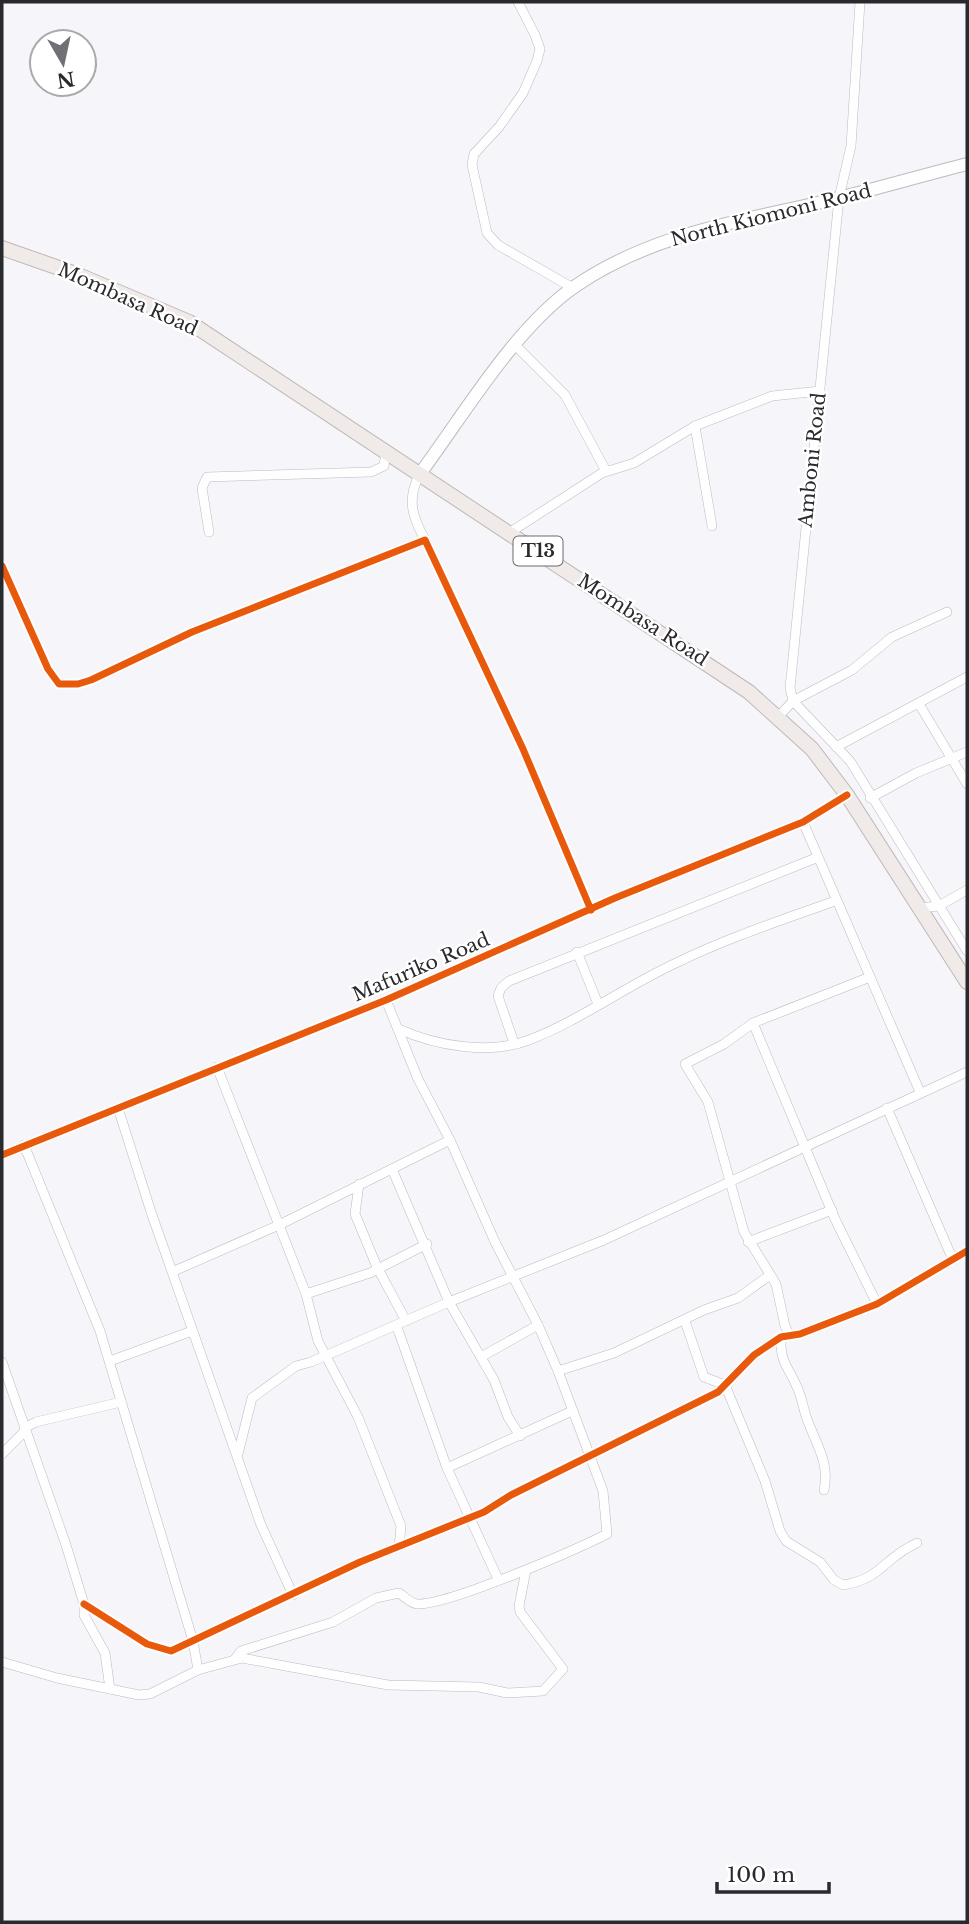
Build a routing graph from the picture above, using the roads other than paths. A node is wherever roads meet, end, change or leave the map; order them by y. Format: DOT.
graph roads {
  1 [pos="518,2"];
  2 [pos="860,2"];
  3 [pos="967,164"];
  4 [pos="839,198"];
  5 [pos="2,248"];
  6 [pos="573,288"];
  7 [pos="515,345"];
  8 [pos="820,391"];
  9 [pos="695,426"];
  10 [pos="386,452"];
  11 [pos="606,471"];
  12 [pos="419,475"];
  13 [pos="712,526"];
  14 [pos="209,532"];
  15 [pos="509,533"];
  16 [pos="425,540"];
  17 [pos="2,566"];
  18 [pos="947,612"];
  19 [pos="967,677"];
  20 [pos="793,702"];
  21 [pos="919,704"];
  22 [pos="778,717"];
  23 [pos="836,747"];
  24 [pos="967,752"];
  25 [pos="951,758"];
  26 [pos="967,785"];
  27 [pos="847,795"];
  28 [pos="870,798"];
  29 [pos="803,822"];
  30 [pos="816,858"];
  31 [pos="967,890"];
  32 [pos="835,901"];
  33 [pos="939,906"];
  34 [pos="918,908"];
  35 [pos="591,910"];
  36 [pos="967,951"];
  37 [pos="577,953"];
  38 [pos="870,977"];
  39 [pos="967,982"];
  40 [pos="386,1000"];
  41 [pos="598,1004"];
  42 [pos="752,1023"];
  43 [pos="399,1029"];
  44 [pos="514,1043"];
  45 [pos="217,1067"];
  46 [pos="967,1072"];
  47 [pos="920,1093"];
  48 [pos="118,1108"];
  49 [pos="887,1108"];
  50 [pos="450,1140"];
  51 [pos="24,1145"];
  52 [pos="804,1146"];
  53 [pos="2,1155"];
  54 [pos="392,1169"];
  55 [pos="730,1180"];
  56 [pos="359,1184"];
  57 [pos="832,1210"];
  58 [pos="279,1225"];
  59 [pos="748,1242"];
  60 [pos="427,1244"];
  61 [pos="967,1251"];
  62 [pos="953,1260"];
  63 [pos="377,1267"];
  64 [pos="174,1271"];
  65 [pos="770,1275"];
  66 [pos="513,1276"];
  67 [pos="306,1294"];
  68 [pos="449,1302"];
  69 [pos="877,1304"];
  70 [pos="406,1321"];
  71 [pos="685,1321"];
  72 [pos="538,1325"];
  73 [pos="397,1327"];
  74 [pos="192,1331"];
  75 [pos="786,1337"];
  76 [pos="328,1355"];
  77 [pos="481,1357"];
  78 [pos="110,1361"];
  79 [pos="2,1362"];
  80 [pos="558,1371"];
  81 [pos="725,1385"];
  82 [pos="121,1402"];
  83 [pos="572,1411"];
  84 [pos="25,1429"];
  85 [pos="520,1436"];
  86 [pos="2,1454"];
  87 [pos="238,1454"];
  88 [pos="591,1457"];
  89 [pos="447,1468"];
  90 [pos="824,1490"];
  91 [pos="469,1518"];
  92 [pos="917,1543"];
  93 [pos="399,1547"];
  94 [pos="526,1570"];
  95 [pos="498,1579"];
  96 [pos="293,1595"];
  97 [pos="84,1604"];
  98 [pos="193,1641"];
  99 [pos="235,1659"];
  100 [pos="2,1662"];
  101 [pos="198,1670"];
  102 [pos="110,1689"];
  1 -- 6 [label="street"];
  2 -- 4 [label="street, Amboni Road"];
  3 -- 4 [label="main road, North Kiomoni Road"];
  4 -- 6 [label="main road, North Kiomoni Road"];
  4 -- 8 [label="street, Amboni Road"];
  5 -- 10 [label="highway, Mombasa Road / T13"];
  6 -- 7 [label="main road, North Kiomoni Road"];
  7 -- 11 [label="street"];
  7 -- 12 [label="main road, North Kiomoni Road"];
  8 -- 9 [label="street"];
  8 -- 20 [label="street, Amboni Road"];
  9 -- 11 [label="street"];
  9 -- 13 [label="street"];
  10 -- 12 [label="highway, Mombasa Road / T13"];
  10 -- 14 [label="street"];
  11 -- 15 [label="street"];
  12 -- 15 [label="highway, Mombasa Road / T13"];
  12 -- 16 [label="street"];
  15 -- 22 [label="highway, Mombasa Road / T13"];
  16 -- 17 [label="street"];
  16 -- 35 [label="street"];
  18 -- 20 [label="street"];
  19 -- 21 [label="street"];
  20 -- 22 [label="street"];
  20 -- 23 [label="street"];
  21 -- 23 [label="street"];
  21 -- 25 [label="street"];
  22 -- 27 [label="highway, Mombasa Road / T13"];
  23 -- 28 [label="street"];
  24 -- 25 [label="street"];
  25 -- 26 [label="street"];
  25 -- 28 [label="street"];
  27 -- 29 [label="street, Mafuriko Road"];
  27 -- 34 [label="highway, Mombasa Road / T13"];
  28 -- 33 [label="street"];
  29 -- 30 [label="street"];
  29 -- 35 [label="street, Mafuriko Road"];
  30 -- 32 [label="street"];
  30 -- 37 [label="street"];
  31 -- 33 [label="street"];
  32 -- 38 [label="street"];
  32 -- 41 [label="street"];
  33 -- 34 [label="street"];
  33 -- 36 [label="street"];
  34 -- 39 [label="highway, Mombasa Road / T13"];
  35 -- 40 [label="street, Mafuriko Road"];
  37 -- 41 [label="street"];
  37 -- 44 [label="street"];
  38 -- 42 [label="street"];
  38 -- 47 [label="street"];
  40 -- 43 [label="street"];
  40 -- 45 [label="street, Mafuriko Road"];
  41 -- 44 [label="street"];
  42 -- 52 [label="street"];
  42 -- 55 [label="street"];
  43 -- 44 [label="street"];
  43 -- 50 [label="street"];
  45 -- 48 [label="street, Mafuriko Road"];
  45 -- 58 [label="street"];
  46 -- 47 [label="street"];
  47 -- 49 [label="street"];
  48 -- 51 [label="street, Mafuriko Road"];
  48 -- 64 [label="street"];
  49 -- 52 [label="street"];
  49 -- 62 [label="street"];
  50 -- 54 [label="street"];
  50 -- 66 [label="street"];
  51 -- 53 [label="street, Mafuriko Road"];
  51 -- 78 [label="street"];
  52 -- 55 [label="street"];
  52 -- 57 [label="street"];
  54 -- 56 [label="street"];
  54 -- 60 [label="street"];
  55 -- 59 [label="street"];
  55 -- 66 [label="street"];
  56 -- 58 [label="street"];
  56 -- 63 [label="street"];
  57 -- 59 [label="street"];
  57 -- 69 [label="street"];
  58 -- 64 [label="street"];
  58 -- 67 [label="street"];
  59 -- 65 [label="street"];
  60 -- 63 [label="street"];
  60 -- 68 [label="street"];
  61 -- 62 [label="street"];
  62 -- 69 [label="street"];
  63 -- 67 [label="street"];
  63 -- 70 [label="street"];
  64 -- 74 [label="street"];
  65 -- 71 [label="street"];
  65 -- 75 [label="street"];
  66 -- 68 [label="street"];
  66 -- 72 [label="street"];
  67 -- 76 [label="street"];
  68 -- 70 [label="street"];
  68 -- 77 [label="street"];
  69 -- 75 [label="street"];
  70 -- 73 [label="street"];
  71 -- 80 [label="street"];
  71 -- 81 [label="street"];
  72 -- 77 [label="street"];
  72 -- 80 [label="street"];
  73 -- 76 [label="street"];
  73 -- 89 [label="street"];
  74 -- 78 [label="street"];
  74 -- 87 [label="street"];
  75 -- 81 [label="street"];
  75 -- 90 [label="street"];
  76 -- 87 [label="street"];
  76 -- 93 [label="street"];
  77 -- 85 [label="street"];
  78 -- 82 [label="street"];
  79 -- 84 [label="street"];
  80 -- 83 [label="street"];
  81 -- 88 [label="street"];
  81 -- 92 [label="street"];
  82 -- 84 [label="street"];
  82 -- 98 [label="street"];
  83 -- 85 [label="street"];
  83 -- 88 [label="street"];
  84 -- 86 [label="street"];
  84 -- 97 [label="street"];
  85 -- 89 [label="street"];
  87 -- 96 [label="street"];
  88 -- 91 [label="street"];
  88 -- 94 [label="street"];
  89 -- 91 [label="street"];
  91 -- 93 [label="street"];
  91 -- 95 [label="street"];
  93 -- 96 [label="street"];
  94 -- 95 [label="street"];
  94 -- 99 [label="street"];
  95 -- 99 [label="street"];
  96 -- 98 [label="street"];
  97 -- 98 [label="street"];
  97 -- 102 [label="street"];
  98 -- 101 [label="street"];
  99 -- 101 [label="street"];
  100 -- 102 [label="street"];
  101 -- 102 [label="street"];
}
